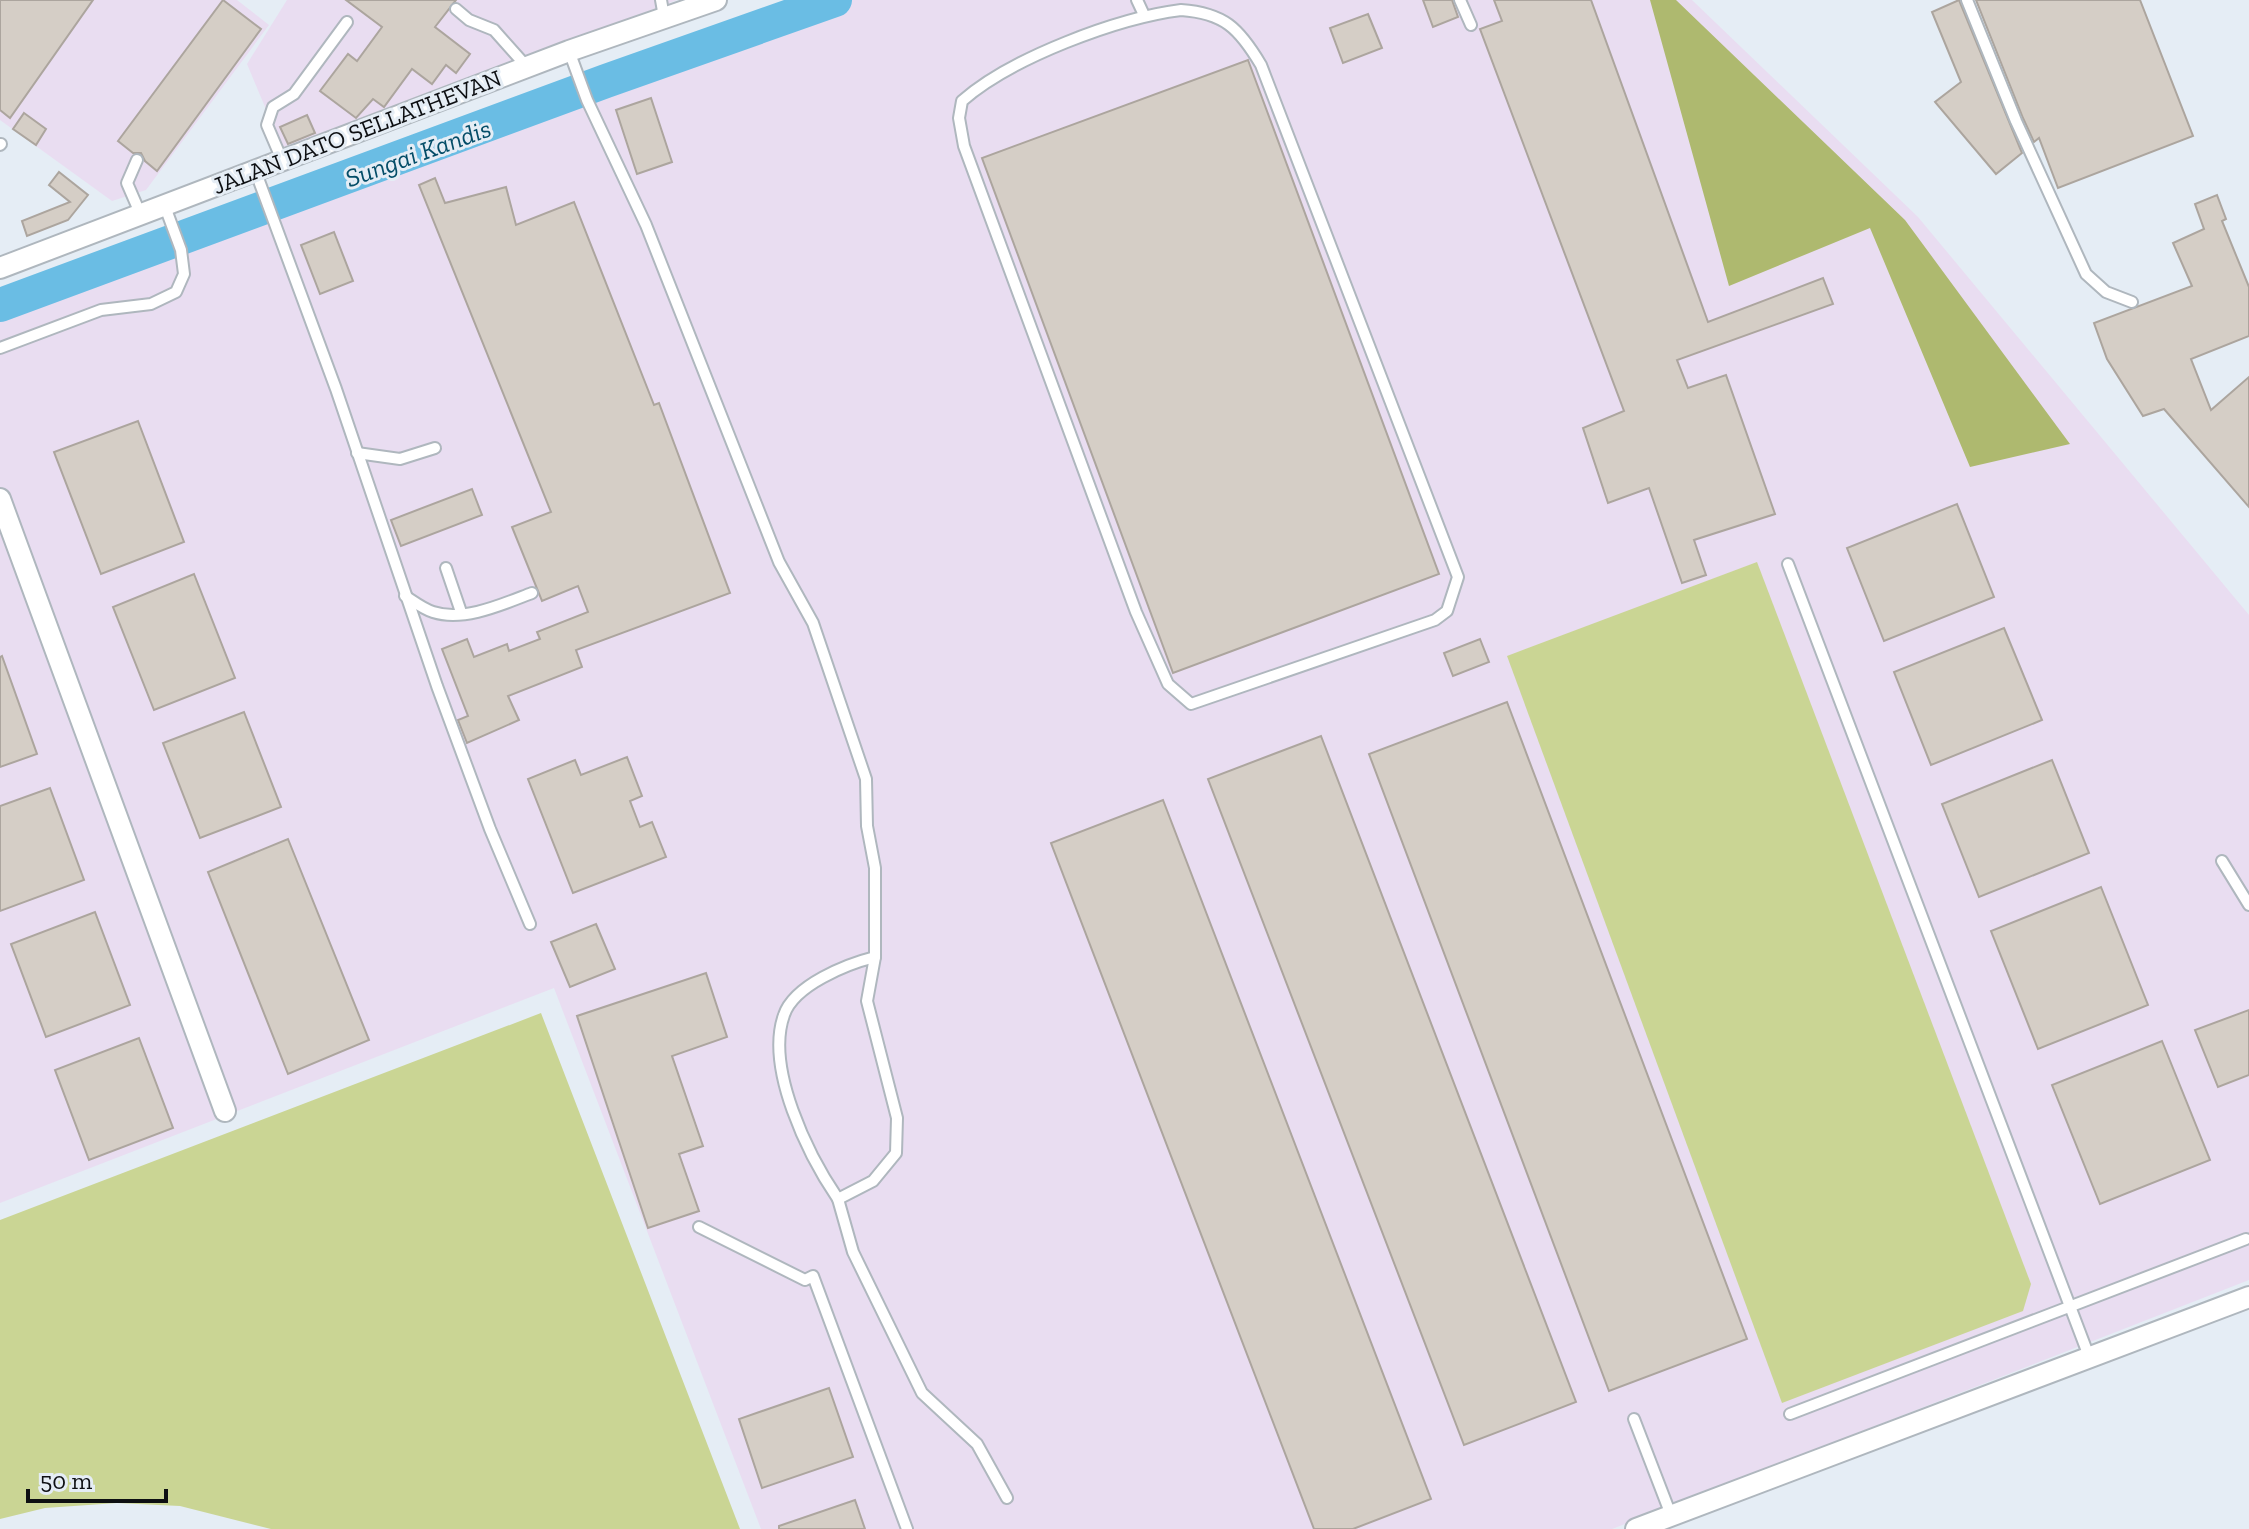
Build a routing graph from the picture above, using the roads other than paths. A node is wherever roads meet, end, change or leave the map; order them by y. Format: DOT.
graph roads {
  1 [pos="716,0"];
  2 [pos="1137,0"];
  3 [pos="1460,0"];
  4 [pos="1967,0"];
  5 [pos="662,8"];
  6 [pos="456,9"];
  7 [pos="1144,15"];
  8 [pos="347,22"];
  9 [pos="1471,25"];
  10 [pos="573,61"];
  11 [pos="527,67"];
  12 [pos="137,160"];
  13 [pos="282,160"];
  14 [pos="259,179"];
  15 [pos="164,204"];
  16 [pos="140,213"];
  17 [pos="0,268"];
  18 [pos="2132,302"];
  19 [pos="0,348"];
  20 [pos="435,448"];
  21 [pos="357,453"];
  22 [pos="0,499"];
  23 [pos="1788,564"];
  24 [pos="446,568"];
  25 [pos="532,593"];
  26 [pos="405,596"];
  27 [pos="461,612"];
  28 [pos="2222,861"];
  29 [pos="2249,905"];
  30 [pos="530,924"];
  31 [pos="875,957"];
  32 [pos="225,1111"];
  33 [pos="838,1199"];
  34 [pos="699,1227"];
  35 [pos="2246,1239"];
  36 [pos="2249,1297"];
  37 [pos="2070,1306"];
  38 [pos="2090,1360"];
  39 [pos="1790,1414"];
  40 [pos="1634,1419"];
  41 [pos="1007,1498"];
  42 [pos="1671,1515"];
  43 [pos="907,1529"];
  44 [pos="1636,1529"];
  1 -- 5 [label="street, JALAN DATO SELLATHEVAN"];
  2 -- 7 [label="lane"];
  3 -- 9 [label="lane"];
  4 -- 18 [label="lane"];
  5 -- 10 [label="street, JALAN DATO SELLATHEVAN"];
  6 -- 11 [label="lane"];
  7 -- 7 [label="lane"];
  8 -- 13 [label="lane"];
  10 -- 11 [label="street, JALAN DATO SELLATHEVAN"];
  10 -- 31 [label="lane"];
  11 -- 13 [label="street, JALAN DATO SELLATHEVAN"];
  12 -- 16 [label="lane"];
  13 -- 14 [label="street, JALAN DATO SELLATHEVAN"];
  14 -- 15 [label="street, JALAN DATO SELLATHEVAN"];
  14 -- 21 [label="lane"];
  15 -- 16 [label="street, JALAN DATO SELLATHEVAN"];
  15 -- 19 [label="lane"];
  16 -- 17 [label="street, JALAN DATO SELLATHEVAN"];
  20 -- 21 [label="lane"];
  21 -- 26 [label="lane"];
  22 -- 32 [label="street"];
  23 -- 37 [label="lane"];
  24 -- 27 [label="lane"];
  25 -- 27 [label="lane"];
  26 -- 27 [label="lane"];
  26 -- 30 [label="lane"];
  28 -- 29 [label="lane"];
  31 -- 33 [label="lane"];
  31 -- 33 [label="lane"];
  33 -- 41 [label="lane"];
  34 -- 43 [label="lane"];
  35 -- 37 [label="lane"];
  36 -- 38 [label="street"];
  37 -- 38 [label="lane"];
  37 -- 39 [label="lane"];
  38 -- 42 [label="street"];
  40 -- 42 [label="lane"];
  42 -- 44 [label="street"];
}
